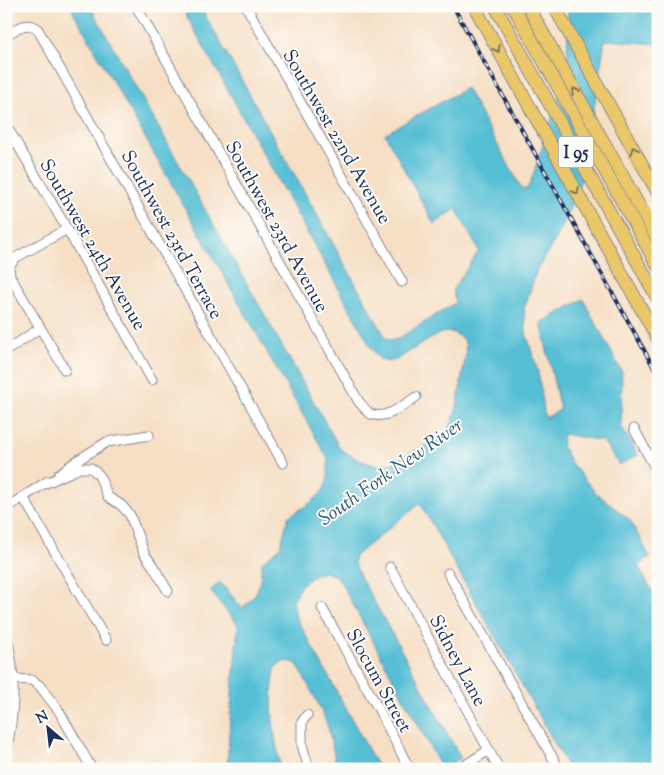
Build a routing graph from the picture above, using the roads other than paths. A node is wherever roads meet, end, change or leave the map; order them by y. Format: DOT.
graph roads {
  1 [pos="136,6"];
  2 [pos="246,6"];
  3 [pos="474,6"];
  4 [pos="495,6"];
  5 [pos="503,6"];
  6 [pos="513,6"];
  7 [pos="528,6"];
  8 [pos="554,6"];
  9 [pos="6,35"];
  10 [pos="6,124"];
  11 [pos="658,193"];
  12 [pos="67,229"];
  13 [pos="658,240"];
  14 [pos="658,266"];
  15 [pos="402,282"];
  16 [pos="658,285"];
  17 [pos="658,299"];
  18 [pos="40,328"];
  19 [pos="658,338"];
  20 [pos="6,352"];
  21 [pos="65,370"];
  22 [pos="152,380"];
  23 [pos="416,397"];
  24 [pos="634,429"];
  25 [pos="149,435"];
  26 [pos="283,463"];
  27 [pos="658,473"];
  28 [pos="44,484"];
  29 [pos="23,497"];
  30 [pos="6,508"];
  31 [pos="390,567"];
  32 [pos="448,572"];
  33 [pos="168,591"];
  34 [pos="322,608"];
  35 [pos="6,633"];
  36 [pos="106,640"];
  37 [pos="14,679"];
  38 [pos="307,715"];
  39 [pos="489,750"];
  40 [pos="6,752"];
  41 [pos="409,768"];
  42 [pos="92,769"];
  43 [pos="309,769"];
  44 [pos="459,769"];
  45 [pos="499,769"];
  46 [pos="559,769"];
  1 -- 23 [label="street, Southwest 23rd Avenue"];
  2 -- 15 [label="street, Southwest 22nd Avenue"];
  3 -- 19 [label="highway, one-way"];
  4 -- 17 [label="highway, I 95"];
  5 -- 16 [label="highway"];
  6 -- 14 [label="highway"];
  13 -- 7 [label="highway, I 95, one-way"];
  11 -- 8 [label="highway, one-way"];
  9 -- 26 [label="street, Southwest 23rd Terrace"];
  10 -- 12 [label="street, Southwest 24th Avenue"];
  12 -- 18 [label="street"];
  12 -- 22 [label="street, Southwest 24th Avenue"];
  18 -- 20 [label="street"];
  18 -- 21 [label="street"];
  24 -- 27 [label="street"];
  25 -- 28 [label="street"];
  28 -- 29 [label="street"];
  28 -- 33 [label="street"];
  29 -- 30 [label="street"];
  29 -- 36 [label="street"];
  31 -- 39 [label="street, Sidney Lane"];
  32 -- 46 [label="street"];
  34 -- 41 [label="street, Slocum Street"];
  35 -- 37 [label="street"];
  37 -- 40 [label="street"];
  37 -- 42 [label="street"];
  38 -- 43 [label="street"];
  39 -- 44 [label="street"];
  39 -- 45 [label="street, Sidney Lane"];
}
